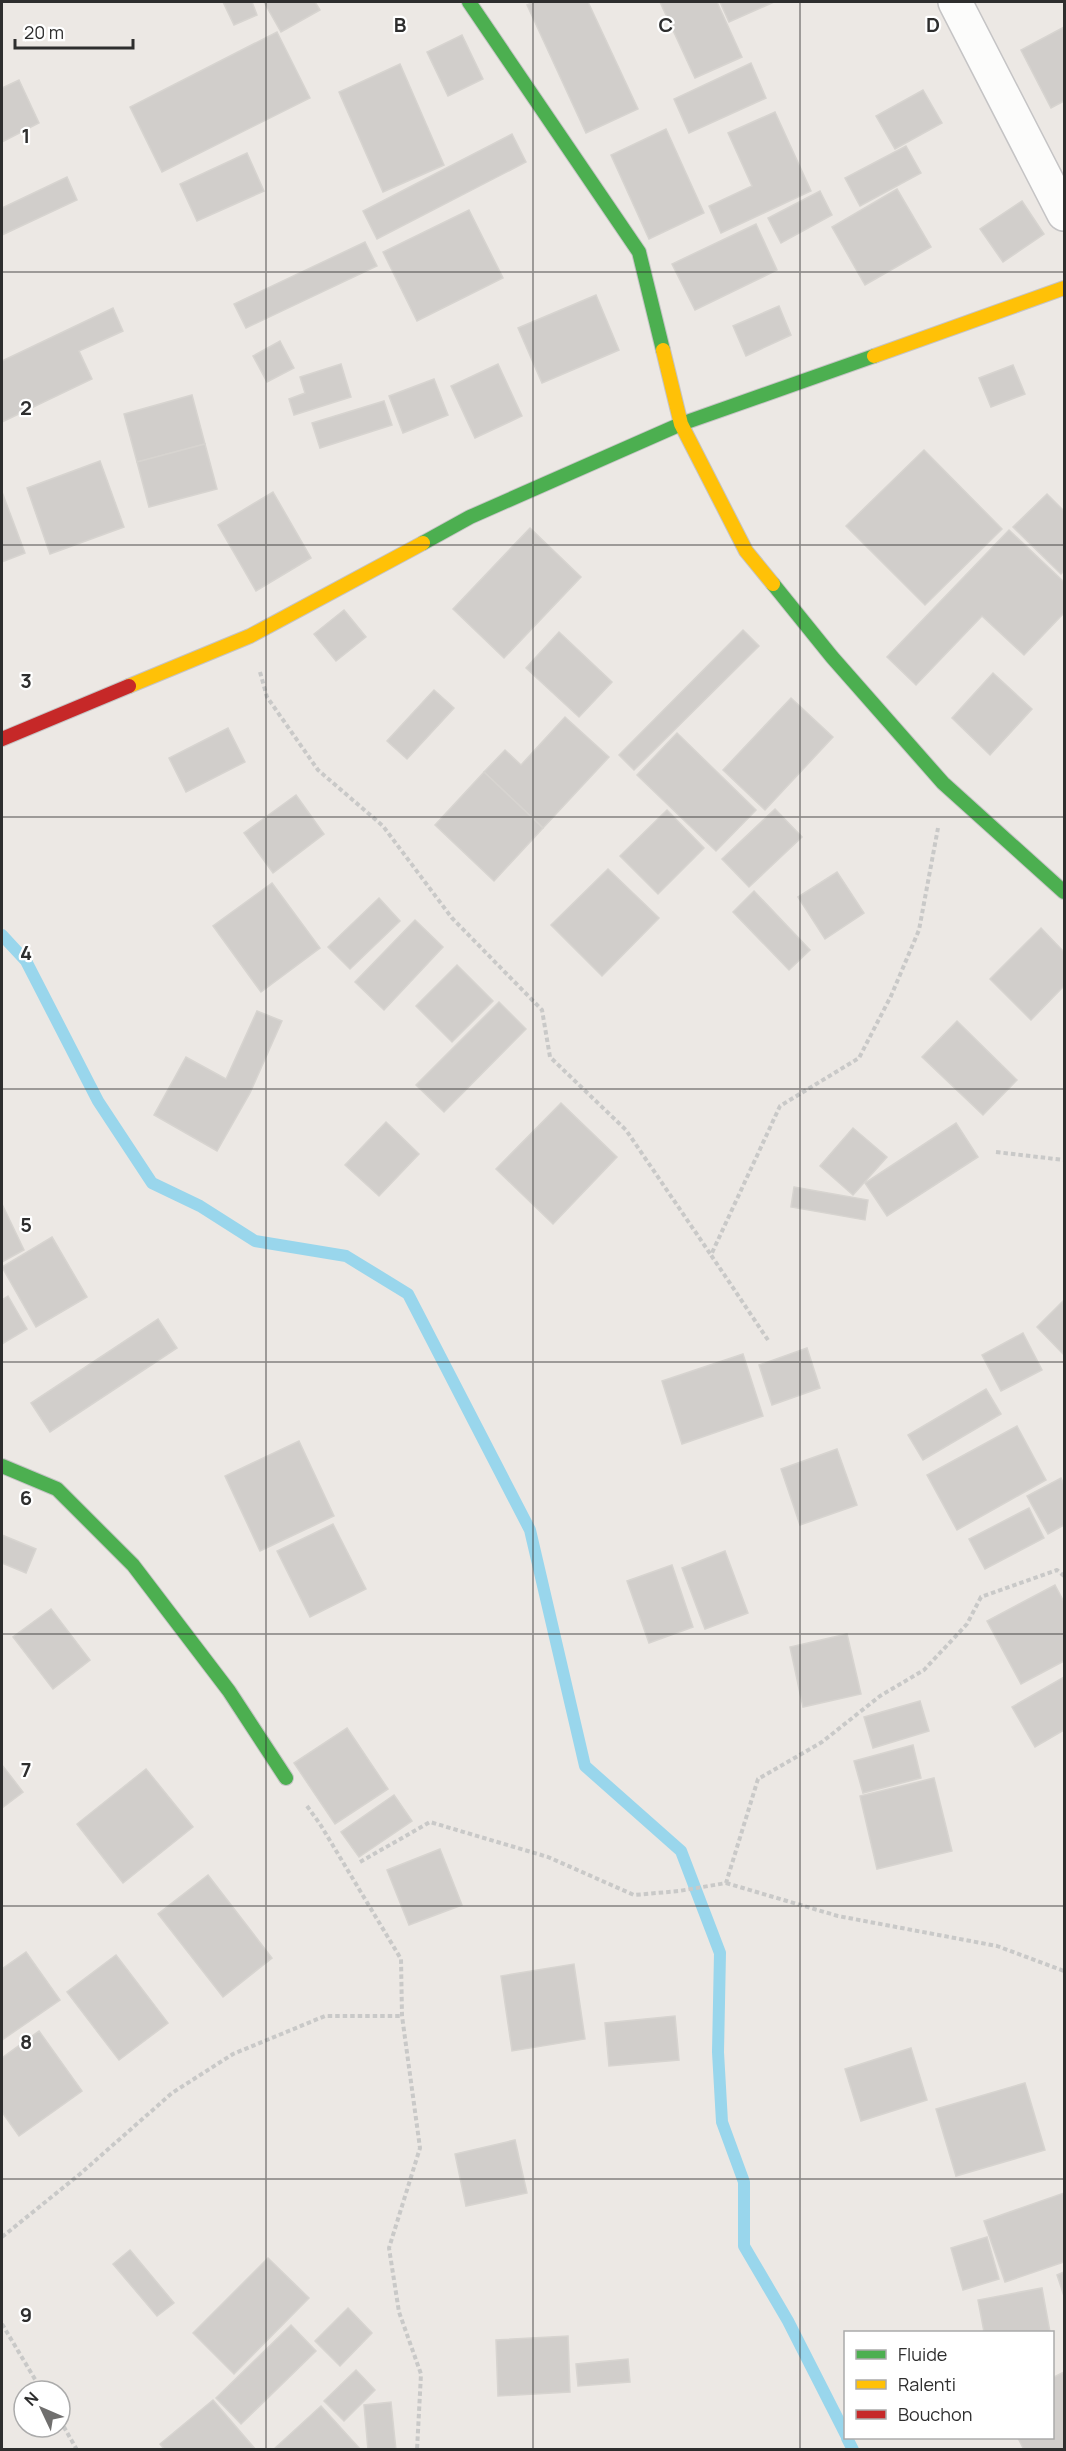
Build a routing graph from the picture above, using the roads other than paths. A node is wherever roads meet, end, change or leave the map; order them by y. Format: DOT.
graph roads {
  1 [pos="469,2"];
  2 [pos="955,2"];
  3 [pos="1065,214"];
  4 [pos="1065,288"];
  5 [pos="681,423"];
  6 [pos="2,739"];
  7 [pos="1065,892"];
  8 [pos="2,1466"];
  9 [pos="286,1778"];
  1 -- 5 [label="street"];
  2 -- 3 [label="street"];
  4 -- 5 [label="street"];
  5 -- 6 [label="street"];
  5 -- 7 [label="street"];
  8 -- 9 [label="street"];
}
